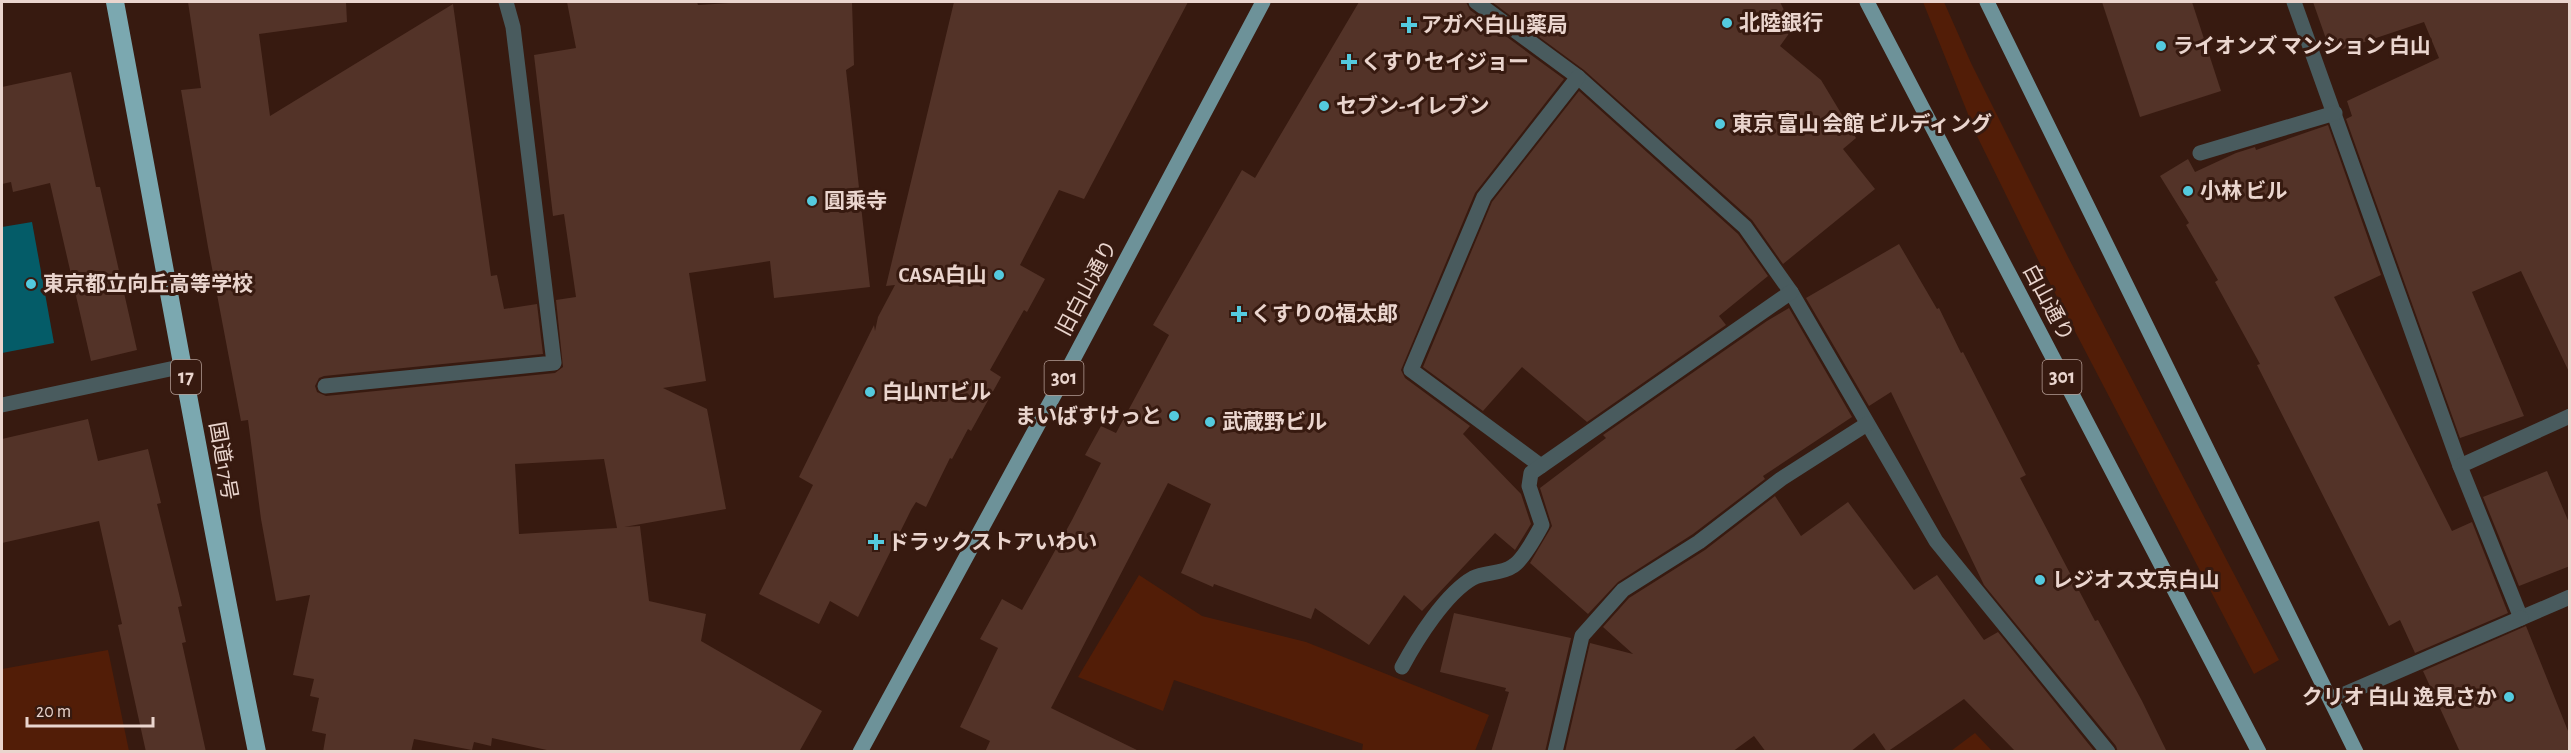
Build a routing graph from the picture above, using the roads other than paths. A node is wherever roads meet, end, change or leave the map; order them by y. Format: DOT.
graph roads {
  1 [pos="115,2"];
  2 [pos="506,2"];
  3 [pos="1263,2"];
  4 [pos="1476,2"];
  5 [pos="1867,2"];
  6 [pos="1987,2"];
  7 [pos="2294,2"];
  8 [pos="1578,77"];
  9 [pos="2335,113"];
  10 [pos="2200,153"];
  11 [pos="1791,292"];
  12 [pos="184,366"];
  13 [pos="325,386"];
  14 [pos="2,405"];
  15 [pos="2570,416"];
  16 [pos="1867,424"];
  17 [pos="1541,466"];
  18 [pos="2460,466"];
  19 [pos="2570,597"];
  20 [pos="2521,618"];
  21 [pos="1402,667"];
  22 [pos="2331,700"];
  23 [pos="257,752"];
  24 [pos="860,752"];
  25 [pos="1556,752"];
  26 [pos="2108,752"];
  27 [pos="2259,752"];
  28 [pos="2356,752"];
  1 -- 12 [label="highway, 国道17号 / 17"];
  2 -- 13 [label="street"];
  3 -- 24 [label="main road, 旧白山通り / 301"];
  4 -- 8 [label="street"];
  5 -- 27 [label="main road, 白山通り / 301"];
  6 -- 22 [label="main road"];
  7 -- 9 [label="street"];
  8 -- 11 [label="street"];
  8 -- 17 [label="street"];
  9 -- 10 [label="street"];
  9 -- 18 [label="street"];
  11 -- 16 [label="street"];
  11 -- 17 [label="street"];
  12 -- 14 [label="street"];
  12 -- 23 [label="highway, 国道17号 / 17"];
  15 -- 18 [label="street"];
  16 -- 25 [label="street"];
  16 -- 26 [label="street"];
  17 -- 21 [label="street"];
  18 -- 20 [label="street"];
  19 -- 20 [label="street"];
  20 -- 22 [label="street"];
  22 -- 28 [label="main road"];
}
